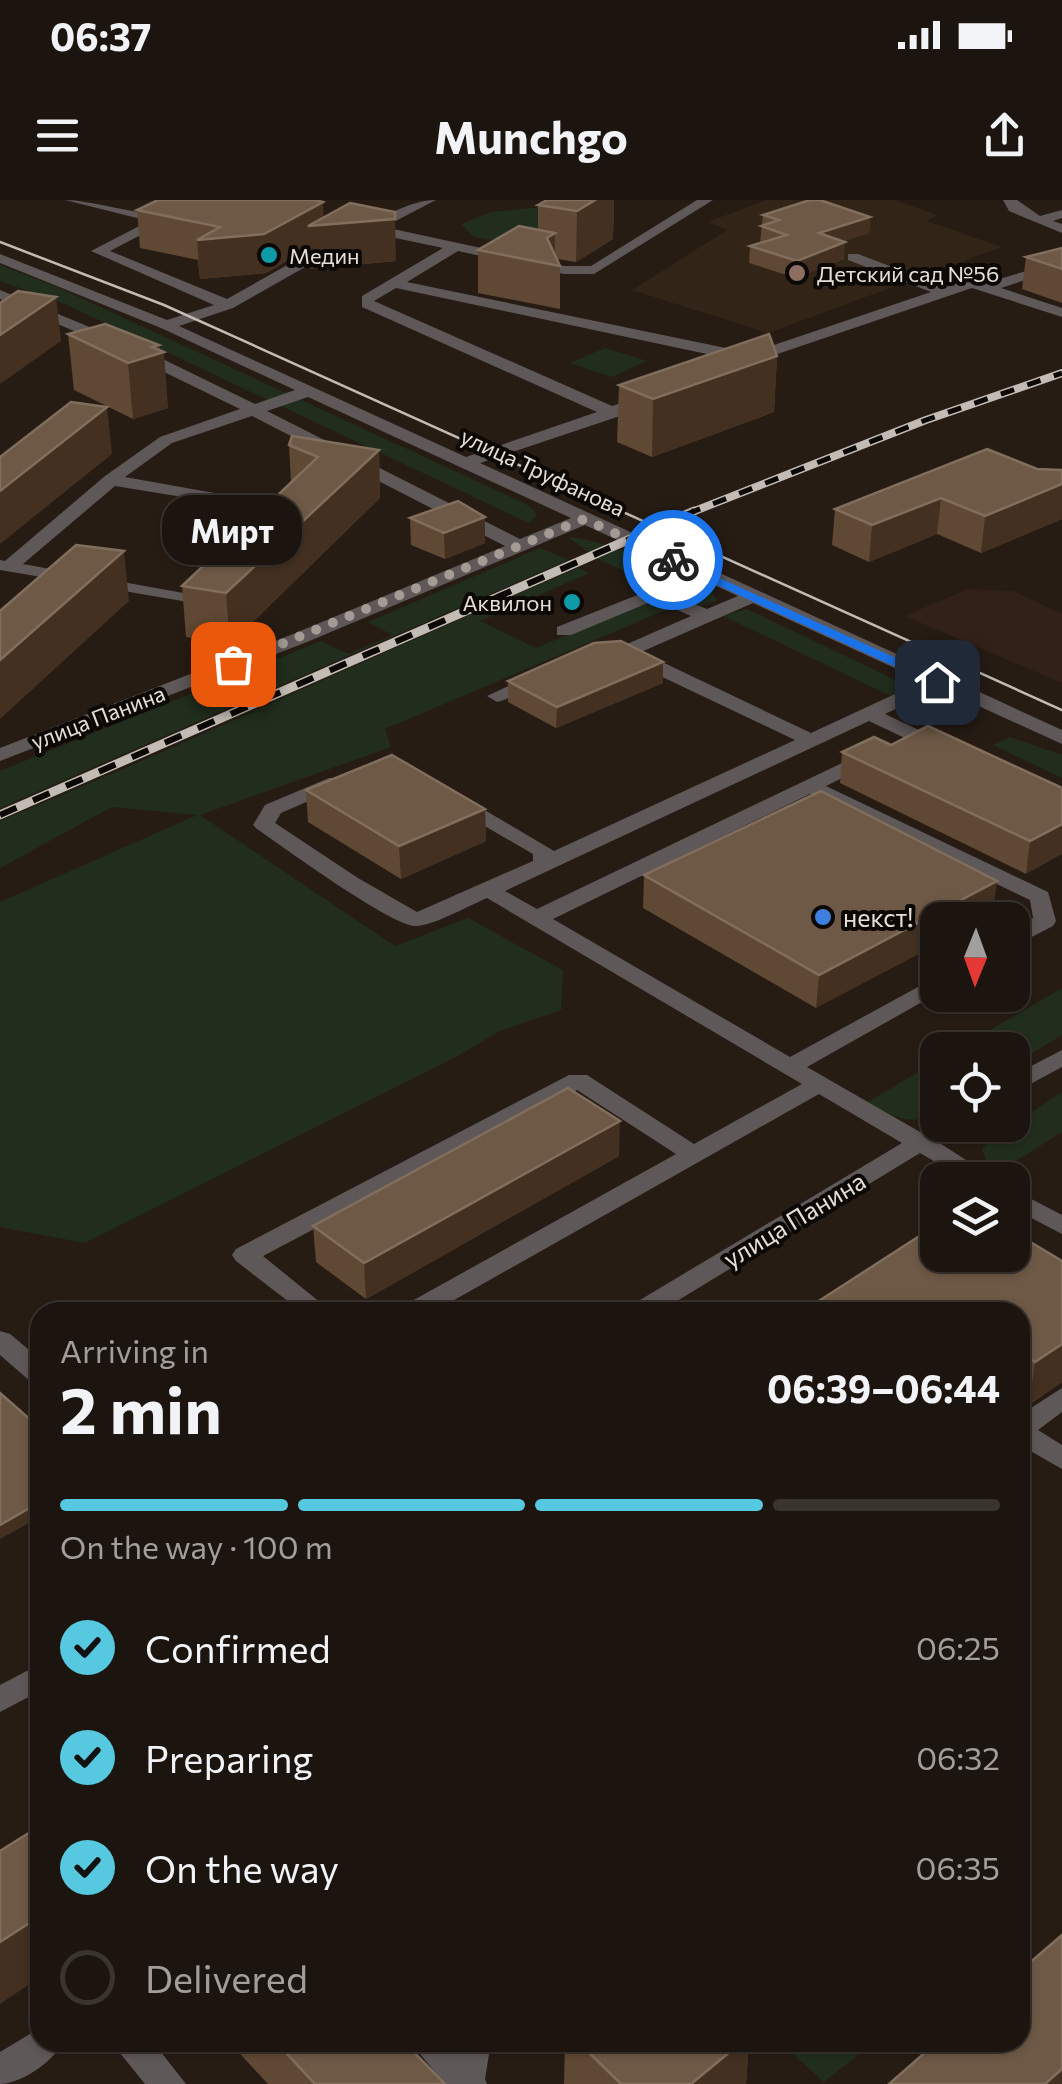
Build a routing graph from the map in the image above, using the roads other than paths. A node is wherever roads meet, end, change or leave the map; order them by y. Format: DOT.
graph roads {
  1 [pos="72,200"];
  2 [pos="200,200"];
  3 [pos="429,200"];
  4 [pos="706,200"];
  5 [pos="1010,200"];
  6 [pos="1062,214"];
  7 [pos="161,220"];
  8 [pos="1039,222"];
  9 [pos="365,228"];
  10 [pos="1062,230"];
  11 [pos="458,245"];
  12 [pos="853,257"];
  13 [pos="0,258"];
  14 [pos="1062,271"];
  15 [pos="394,283"];
  16 [pos="988,287"];
  17 [pos="944,292"];
  18 [pos="0,294"];
  19 [pos="228,306"];
  20 [pos="1062,313"];
  21 [pos="166,325"];
  22 [pos="750,358"];
  23 [pos="716,372"];
  24 [pos="310,391"];
  25 [pos="665,392"];
  26 [pos="250,410"];
  27 [pos="614,414"];
  28 [pos="466,464"];
  29 [pos="111,480"];
  30 [pos="584,519"];
  31 [pos="278,524"];
  32 [pos="520,546"];
  33 [pos="4,566"];
  34 [pos="52,575"];
  35 [pos="222,575"];
  36 [pos="26,597"];
  37 [pos="751,597"];
  38 [pos="706,616"];
  39 [pos="564,632"];
  40 [pos="558,669"];
  41 [pos="937,682"];
  42 [pos="496,696"];
  43 [pos="868,714"];
  44 [pos="1062,738"];
  45 [pos="810,740"];
  46 [pos="0,755"];
  47 [pos="354,775"];
  48 [pos="810,786"];
  49 [pos="432,787"];
  50 [pos="544,862"];
  51 [pos="1062,884"];
  52 [pos="488,890"];
  53 [pos="1040,896"];
  54 [pos="537,918"];
  55 [pos="1030,930"];
  56 [pos="920,992"];
  57 [pos="1062,1057"];
  58 [pos="792,1066"];
  59 [pos="1030,1076"];
  60 [pos="821,1083"];
  61 [pos="920,1142"];
  62 [pos="693,1154"];
  63 [pos="954,1162"];
  64 [pos="1030,1207"];
  65 [pos="1062,1226"];
  66 [pos="306,1302"];
  67 [pos="431,1302"];
  68 [pos="656,1302"];
  69 [pos="0,1340"];
  70 [pos="30,1366"];
  71 [pos="1062,1398"];
  72 [pos="1030,1422"];
  73 [pos="1030,1437"];
  74 [pos="1062,1460"];
  75 [pos="30,1682"];
  76 [pos="0,1700"];
  77 [pos="30,2052"];
  78 [pos="138,2052"];
  79 [pos="438,2052"];
  80 [pos="472,2052"];
  81 [pos="0,2072"];
  82 [pos="468,2082"];
  83 [pos="168,2084"];
  1 -- 7 [label="street"];
  2 -- 7 [label="street"];
  3 -- 9 [label="street"];
  4 -- 11 [label="street"];
  5 -- 8 [label="street"];
  6 -- 8 [label="street"];
  7 -- 19 [label="street"];
  8 -- 10 [label="street"];
  9 -- 11 [label="street"];
  9 -- 19 [label="street"];
  11 -- 15 [label="street"];
  12 -- 17 [label="street"];
  13 -- 21 [label="street, улица Труфанова"];
  14 -- 16 [label="street"];
  15 -- 22 [label="street"];
  15 -- 27 [label="street"];
  16 -- 17 [label="street"];
  16 -- 20 [label="street"];
  17 -- 22 [label="street"];
  18 -- 26 [label="street"];
  19 -- 21 [label="street"];
  21 -- 24 [label="street, улица Труфанова"];
  22 -- 23 [label="street"];
  24 -- 26 [label="street"];
  24 -- 28 [label="street, улица Труфанова"];
  25 -- 27 [label="street"];
  26 -- 29 [label="street"];
  26 -- 32 [label="street"];
  27 -- 28 [label="street"];
  28 -- 30 [label="street, улица Труфанова"];
  29 -- 31 [label="street"];
  29 -- 33 [label="street"];
  30 -- 32 [label="street, улица Панина"];
  30 -- 37 [label="street, улица Труфанова"];
  32 -- 46 [label="street, улица Панина"];
  33 -- 34 [label="street"];
  34 -- 35 [label="street"];
  34 -- 36 [label="street"];
  37 -- 38 [label="street"];
  37 -- 41 [label="street, улица Труфанова"];
  38 -- 39 [label="street"];
  38 -- 45 [label="street"];
  40 -- 42 [label="street"];
  41 -- 43 [label="street"];
  41 -- 44 [label="street, улица Труфанова"];
  43 -- 45 [label="street"];
  43 -- 48 [label="street"];
  45 -- 50 [label="street"];
  47 -- 52 [label="street"];
  48 -- 53 [label="street"];
  48 -- 54 [label="street"];
  49 -- 50 [label="street"];
  50 -- 52 [label="street"];
  51 -- 53 [label="street"];
  52 -- 54 [label="street"];
  53 -- 55 [label="street"];
  54 -- 58 [label="street"];
  56 -- 58 [label="street"];
  57 -- 59 [label="street"];
  58 -- 60 [label="street"];
  60 -- 61 [label="street"];
  60 -- 62 [label="street"];
  61 -- 63 [label="street"];
  61 -- 68 [label="street, улица Панина"];
  62 -- 66 [label="street"];
  62 -- 67 [label="street"];
  64 -- 65 [label="street"];
  69 -- 70 [label="street"];
  71 -- 72 [label="street"];
  73 -- 74 [label="street"];
  75 -- 76 [label="street"];
  77 -- 81 [label="street"];
  78 -- 83 [label="street"];
  79 -- 82 [label="street"];
  80 -- 82 [label="street"];
}
